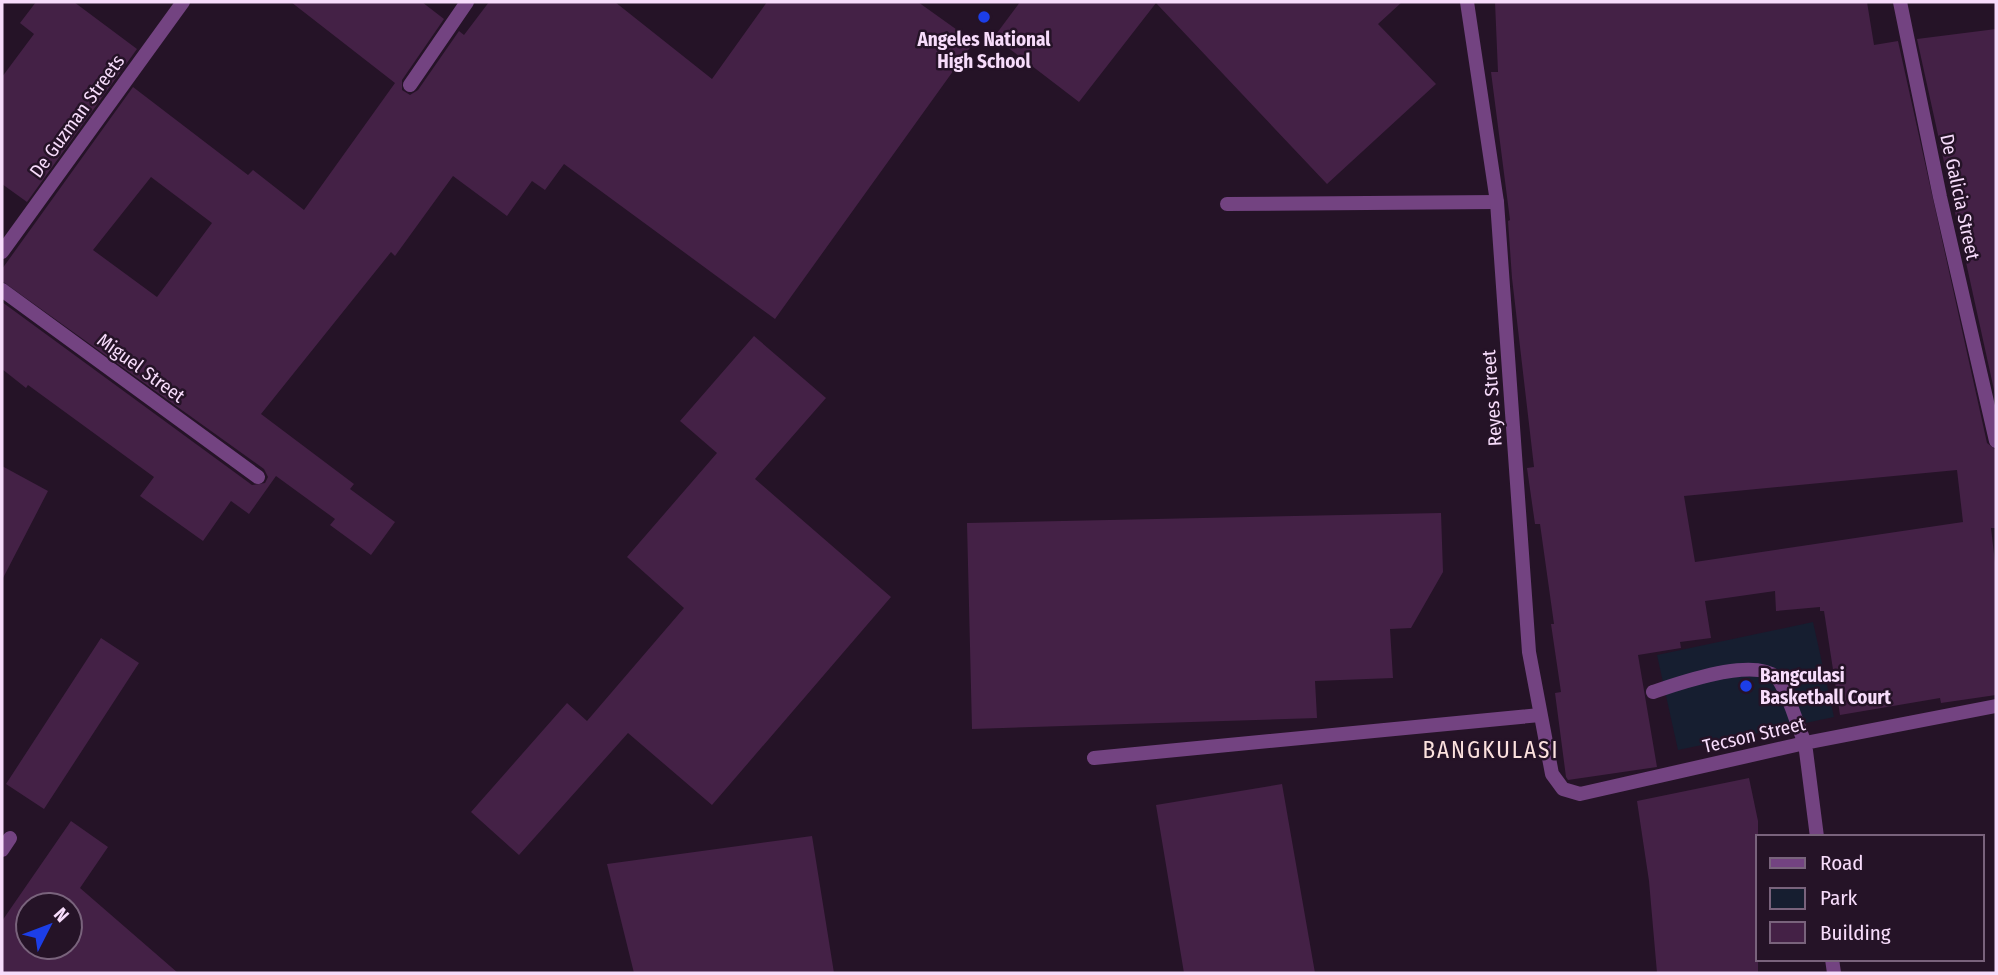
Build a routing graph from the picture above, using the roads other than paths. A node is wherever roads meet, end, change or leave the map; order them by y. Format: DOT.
graph roads {
  1 [pos="183,2"];
  2 [pos="467,2"];
  3 [pos="1467,2"];
  4 [pos="1900,2"];
  5 [pos="410,85"];
  6 [pos="1497,202"];
  7 [pos="1227,204"];
  8 [pos="2,252"];
  9 [pos="2,290"];
  10 [pos="1996,441"];
  11 [pos="258,477"];
  12 [pos="1653,692"];
  13 [pos="1996,706"];
  14 [pos="1540,715"];
  15 [pos="1805,743"];
  16 [pos="1094,758"];
  17 [pos="1563,789"];
  18 [pos="1817,835"];
  1 -- 8 [label="street, De Guzman Streets"];
  2 -- 5 [label="street"];
  3 -- 6 [label="street, Reyes Street"];
  4 -- 10 [label="street, De Galicia Street"];
  6 -- 7 [label="street"];
  6 -- 14 [label="street, Reyes Street"];
  9 -- 11 [label="street, Miguel Street"];
  12 -- 15 [label="street"];
  13 -- 15 [label="street, Tecson Street"];
  14 -- 16 [label="street"];
  14 -- 17 [label="street, Reyes Street"];
  15 -- 17 [label="street, Tecson Street"];
  15 -- 18 [label="street"];
}
